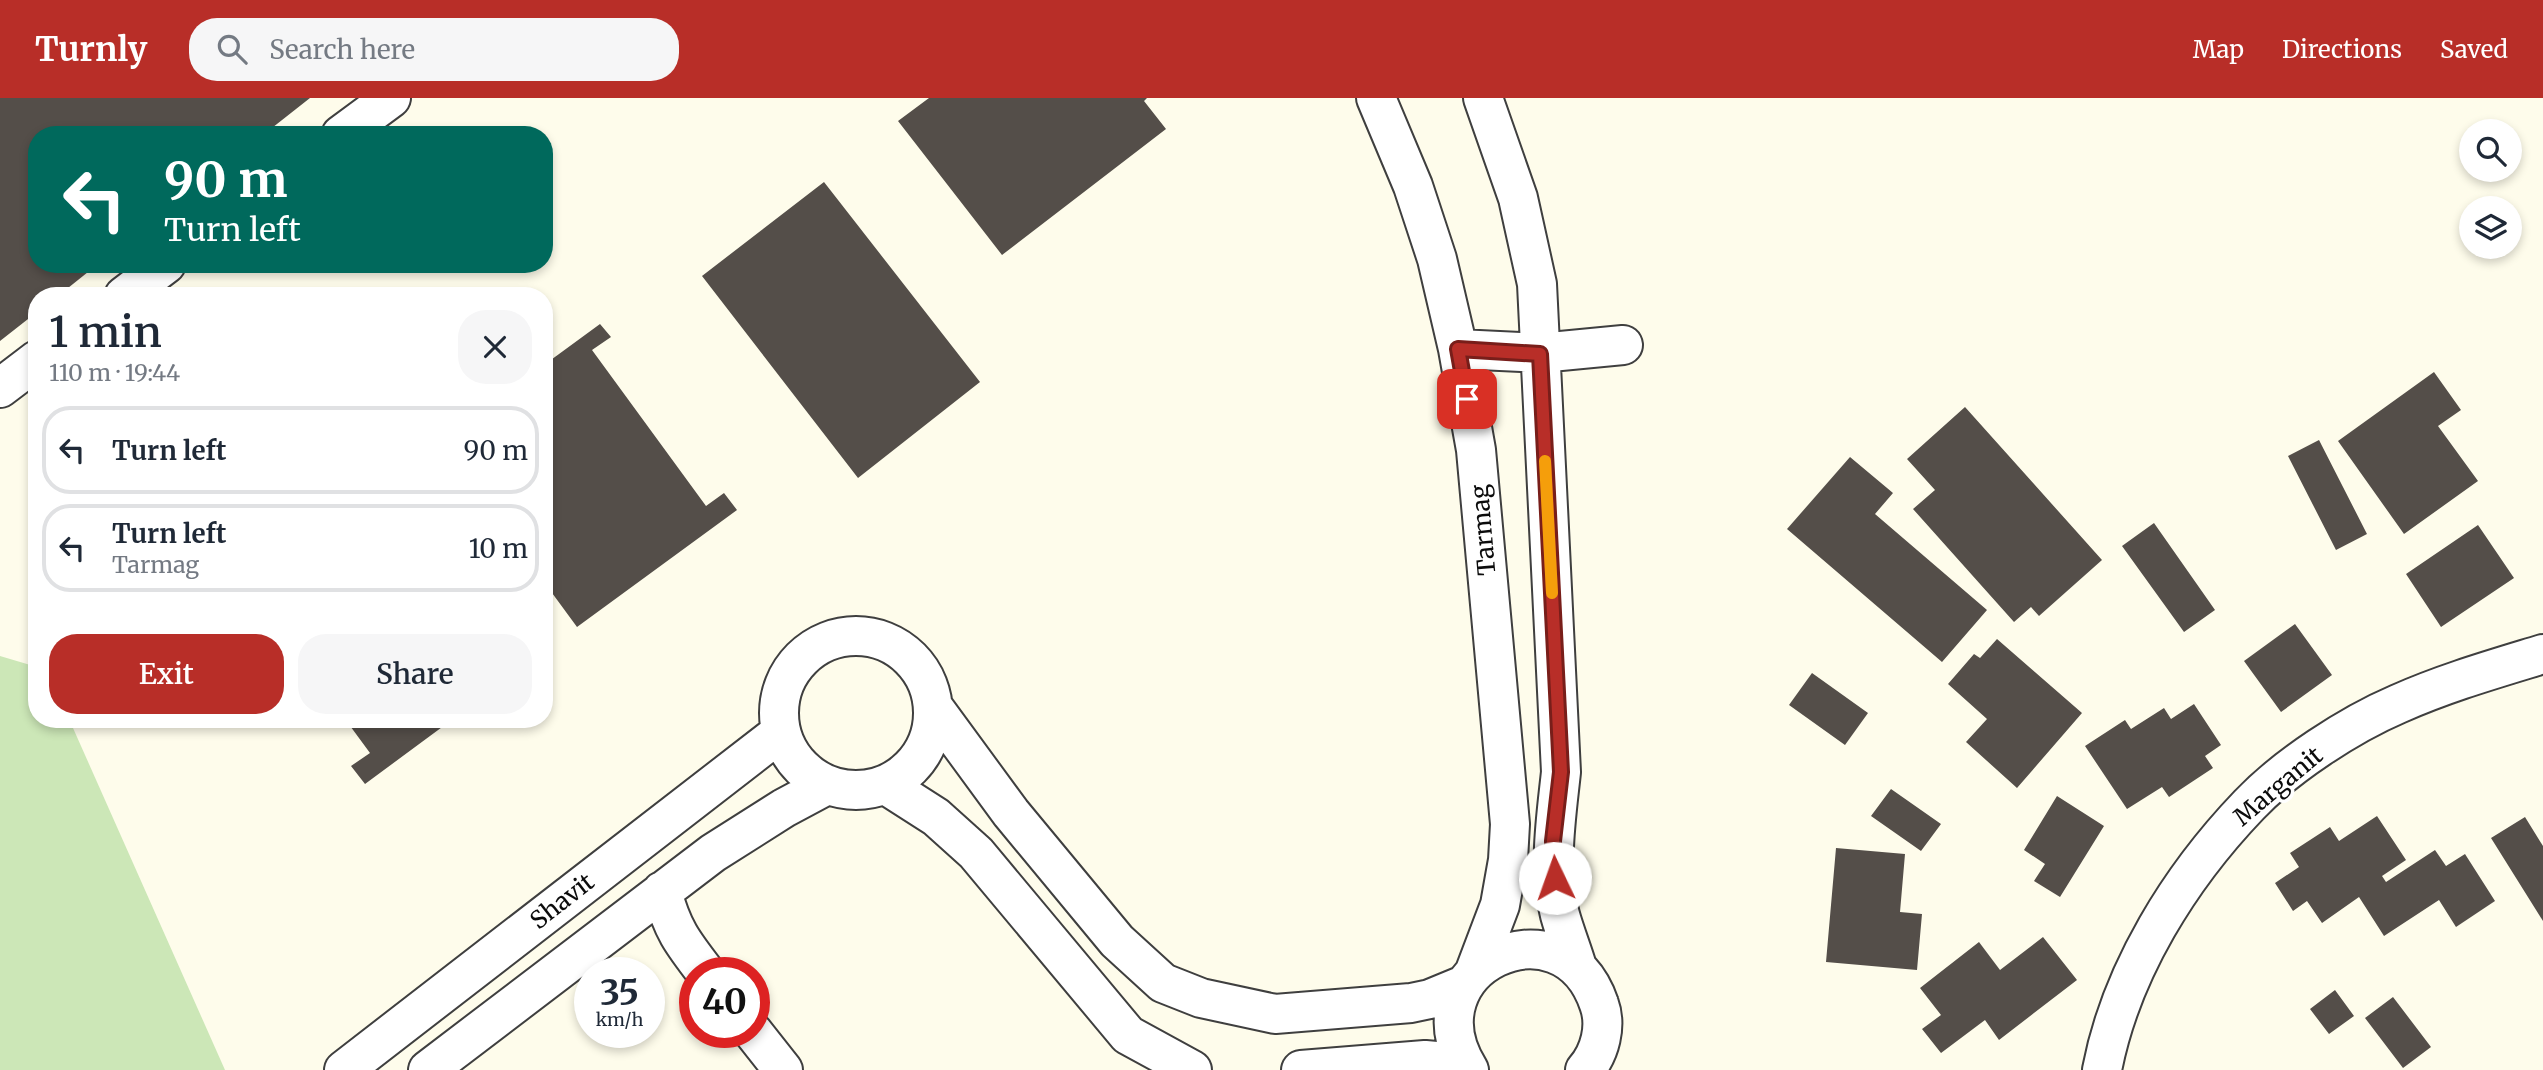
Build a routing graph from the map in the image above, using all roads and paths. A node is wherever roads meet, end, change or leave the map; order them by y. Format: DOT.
graph roads {
  1 [pos="391,98"];
  2 [pos="1376,98"];
  3 [pos="1483,98"];
  4 [pos="353,126"];
  5 [pos="154,273"];
  6 [pos="136,287"];
  7 [pos="1623,345"];
  8 [pos="1458,349"];
  9 [pos="1540,354"];
  10 [pos="28,367"];
  11 [pos="0,387"];
  12 [pos="2543,654"];
  13 [pos="934,708"];
  14 [pos="781,732"];
  15 [pos="827,785"];
  16 [pos="886,785"];
  17 [pos="662,891"];
  18 [pos="694,957"];
  19 [pos="1577,967"];
  20 [pos="1469,978"];
  21 [pos="766,1048"];
  22 [pos="1589,1067"];
  23 [pos="344,1070"];
  24 [pos="428,1070"];
  25 [pos="783,1070"];
  26 [pos="1192,1070"];
  27 [pos="1301,1070"];
  28 [pos="1469,1070"];
  29 [pos="2102,1070"];
  1 -- 4 [label="street"];
  2 -- 8 [label="street, Tarmag"];
  3 -- 9 [label="street"];
  5 -- 6 [label="street"];
  7 -- 9 [label="street"];
  8 -- 9 [label="street"];
  8 -- 20 [label="street, Tarmag"];
  9 -- 19 [label="street"];
  10 -- 11 [label="street"];
  12 -- 29 [label="street, Marganit"];
  13 -- 14 [label="street"];
  13 -- 16 [label="street"];
  13 -- 20 [label="street"];
  14 -- 15 [label="street"];
  14 -- 23 [label="street, Shavit"];
  15 -- 16 [label="street"];
  15 -- 17 [label="street"];
  16 -- 26 [label="street"];
  17 -- 18 [label="street"];
  17 -- 24 [label="street"];
  19 -- 20 [label="street"];
  19 -- 22 [label="street"];
  20 -- 28 [label="street, Tarmag"];
  21 -- 25 [label="street"];
  27 -- 28 [label="street"];
}
